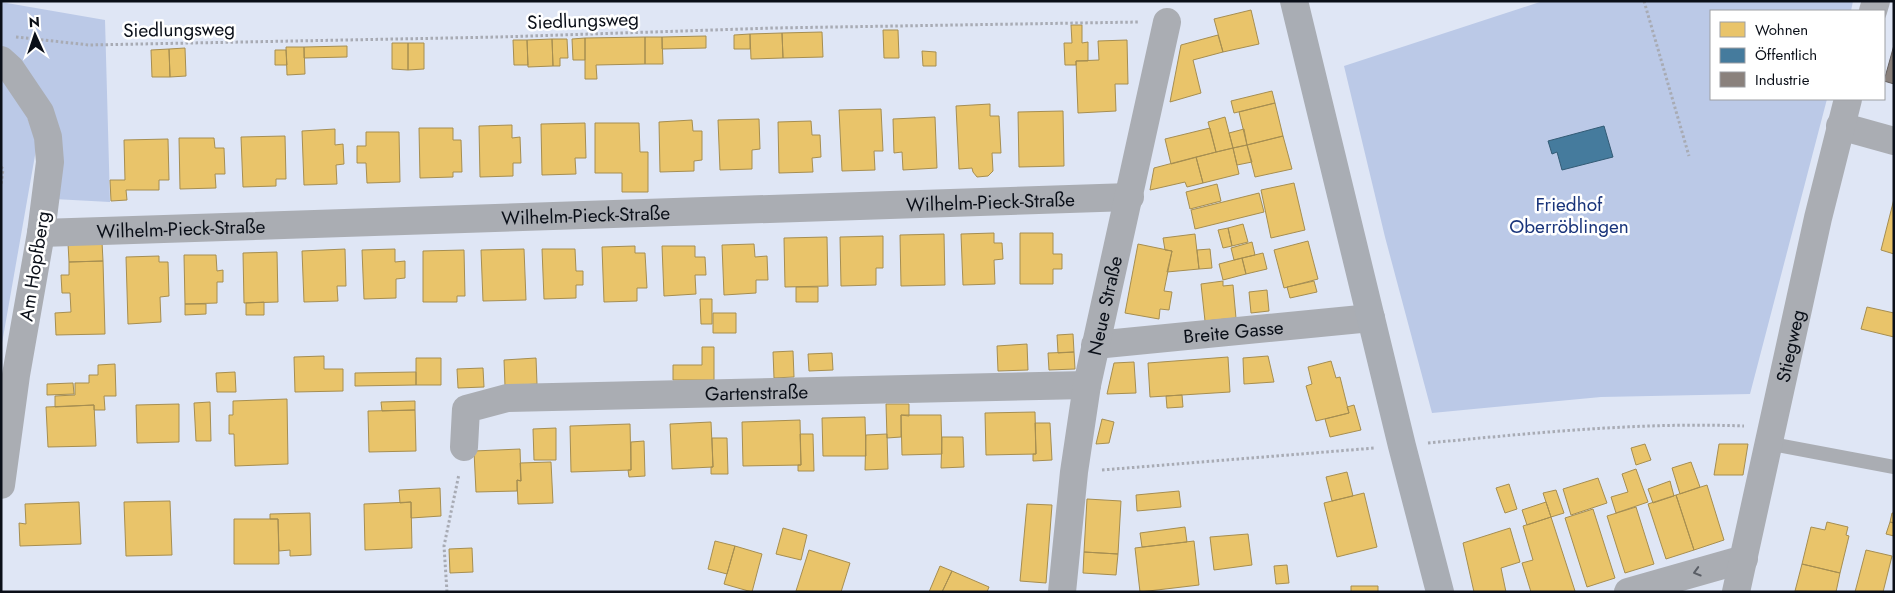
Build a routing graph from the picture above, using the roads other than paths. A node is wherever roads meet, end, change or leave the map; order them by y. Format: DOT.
graph roads {
  1 [pos="1294,1"];
  2 [pos="1167,22"];
  3 [pos="6,48"];
  4 [pos="1848,100"];
  5 [pos="1840,126"];
  6 [pos="1894,141"];
  7 [pos="1130,197"];
  8 [pos="41,233"];
  9 [pos="1371,318"];
  10 [pos="1096,345"];
  11 [pos="1087,385"];
  12 [pos="1769,436"];
  13 [pos="464,447"];
  14 [pos="1894,468"];
  15 [pos="1,485"];
  16 [pos="1744,559"];
  17 [pos="1062,592"];
  18 [pos="1440,592"];
  19 [pos="1628,592"];
  20 [pos="1736,592"];
  1 -- 9 [label="main road"];
  2 -- 7 [label="street, Neue Straße"];
  3 -- 8 [label="street, Am Hopfberg"];
  4 -- 5 [label="street, Stiegweg"];
  5 -- 6 [label="street"];
  5 -- 12 [label="street, Stiegweg"];
  7 -- 8 [label="street, Wilhelm-Pieck-Straße"];
  7 -- 10 [label="street, Neue Straße"];
  8 -- 15 [label="street, Am Hopfberg"];
  9 -- 10 [label="street, Breite Gasse"];
  9 -- 18 [label="main road"];
  10 -- 11 [label="street, Neue Straße"];
  11 -- 13 [label="street, Gartenstraße"];
  11 -- 17 [label="street, Neue Straße"];
  12 -- 14 [label="lane"];
  12 -- 16 [label="street, Stiegweg"];
  16 -- 19 [label="street, one-way"];
  16 -- 20 [label="street, Stiegweg"];
}
